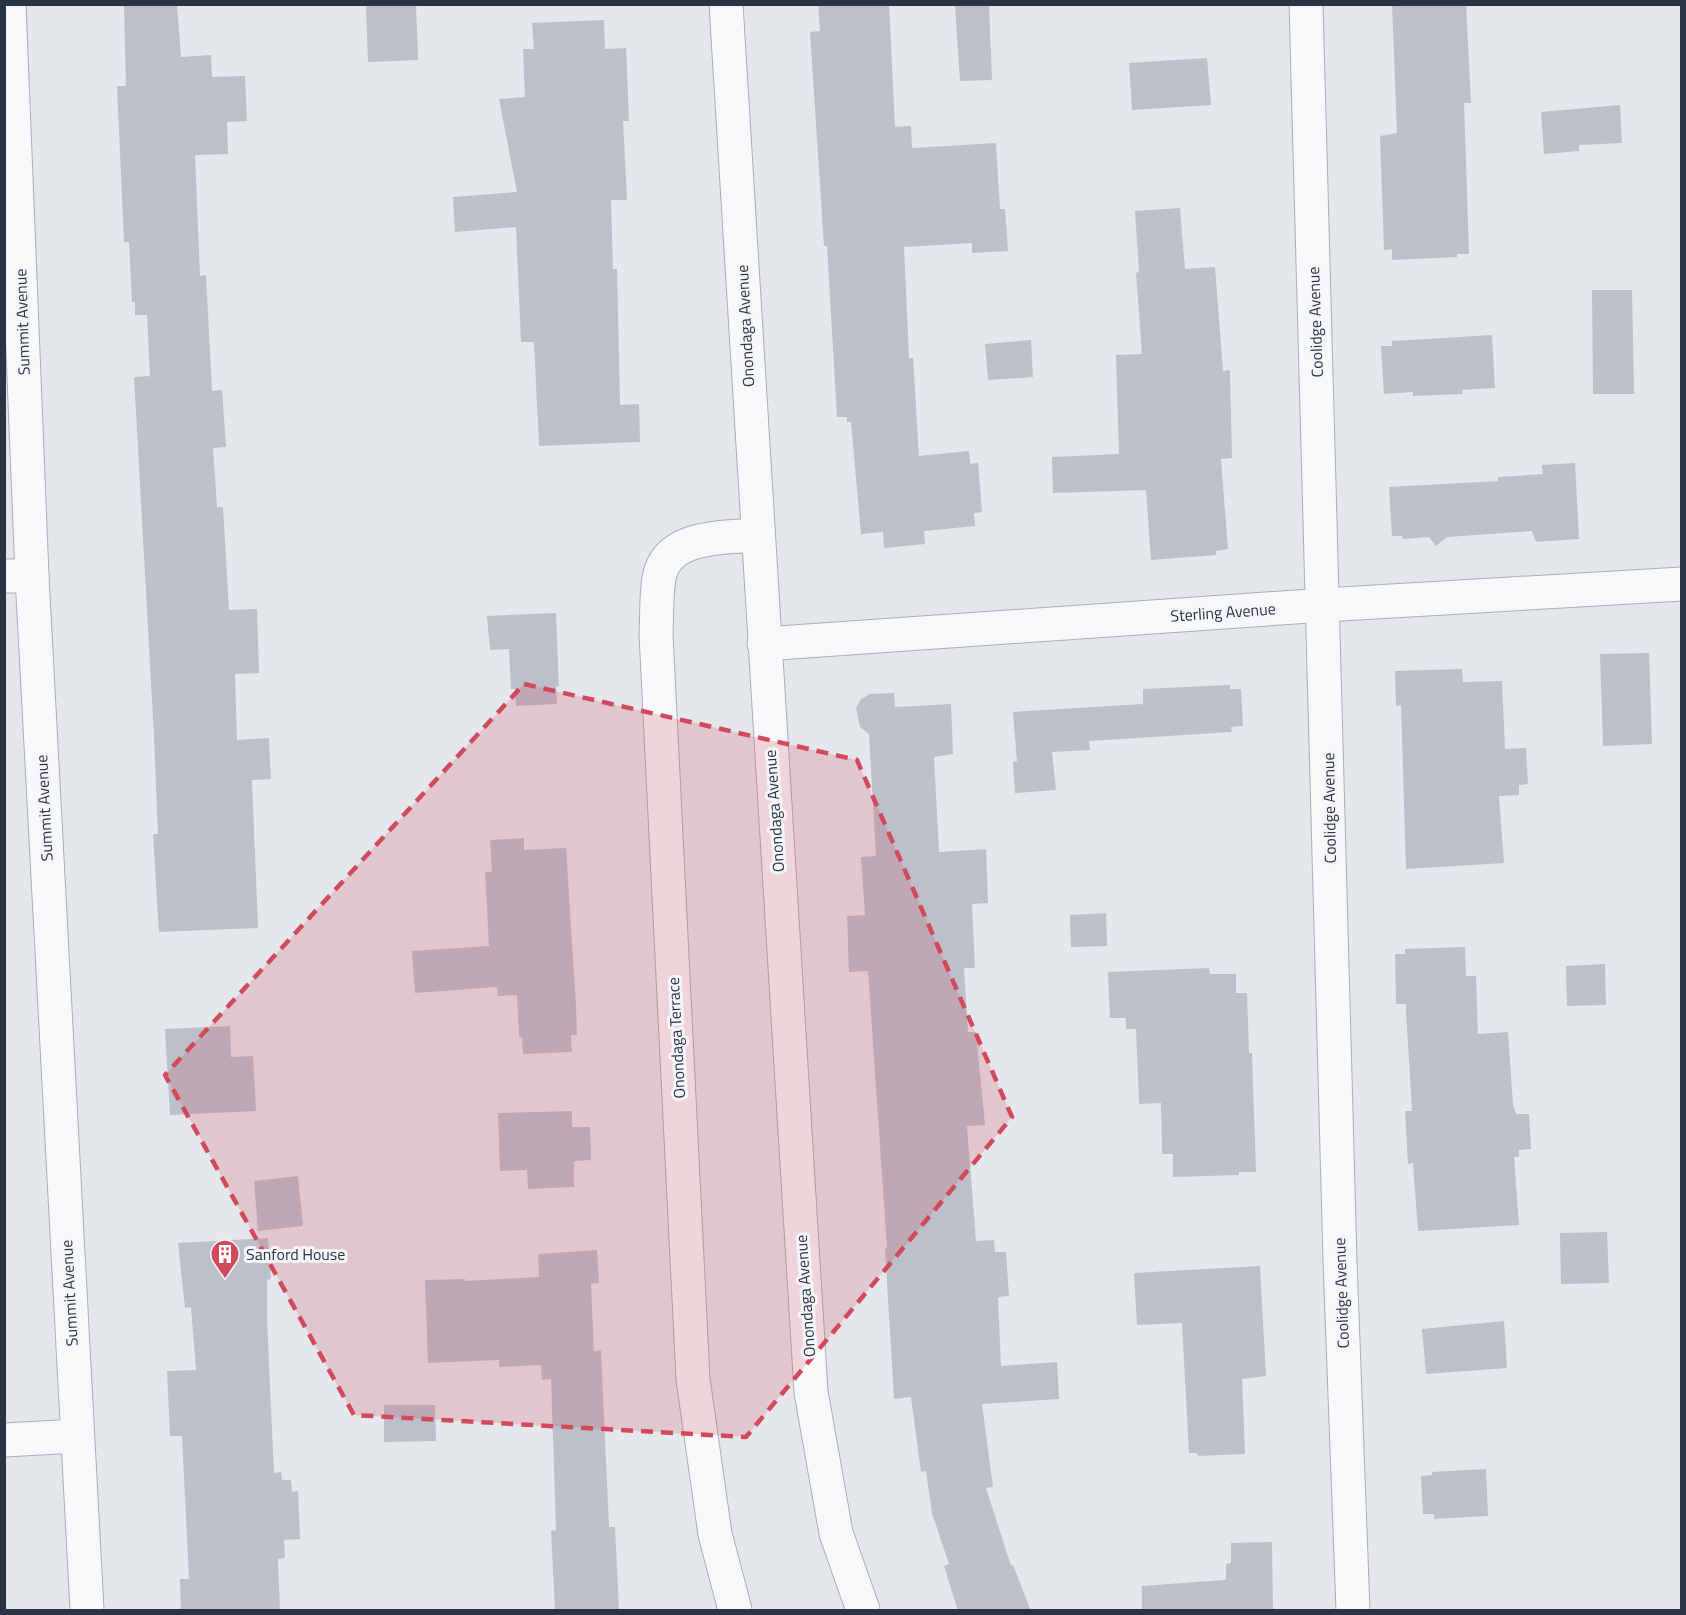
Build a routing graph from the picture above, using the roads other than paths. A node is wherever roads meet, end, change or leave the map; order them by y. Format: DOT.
graph roads {
  1 [pos="9,4"];
  2 [pos="726,4"];
  3 [pos="1306,4"];
  4 [pos="757,535"];
  5 [pos="18,576"];
  6 [pos="1682,584"];
  7 [pos="1324,605"];
  8 [pos="764,644"];
  9 [pos="77,1436"];
  10 [pos="4,1440"];
  11 [pos="87,1611"];
  12 [pos="735,1611"];
  13 [pos="863,1611"];
  14 [pos="1353,1611"];
  1 -- 5 [label="street, Summit Avenue"];
  2 -- 4 [label="street, Onondaga Avenue"];
  3 -- 7 [label="street, Coolidge Avenue"];
  4 -- 8 [label="street, Onondaga Avenue"];
  4 -- 12 [label="street, Onondaga Terrace"];
  5 -- 9 [label="street, Summit Avenue"];
  6 -- 7 [label="street, Sterling Avenue"];
  7 -- 8 [label="street, Sterling Avenue"];
  7 -- 14 [label="street, Coolidge Avenue"];
  8 -- 13 [label="street, Onondaga Avenue"];
  9 -- 10 [label="street"];
  9 -- 11 [label="street, Summit Avenue"];
}
